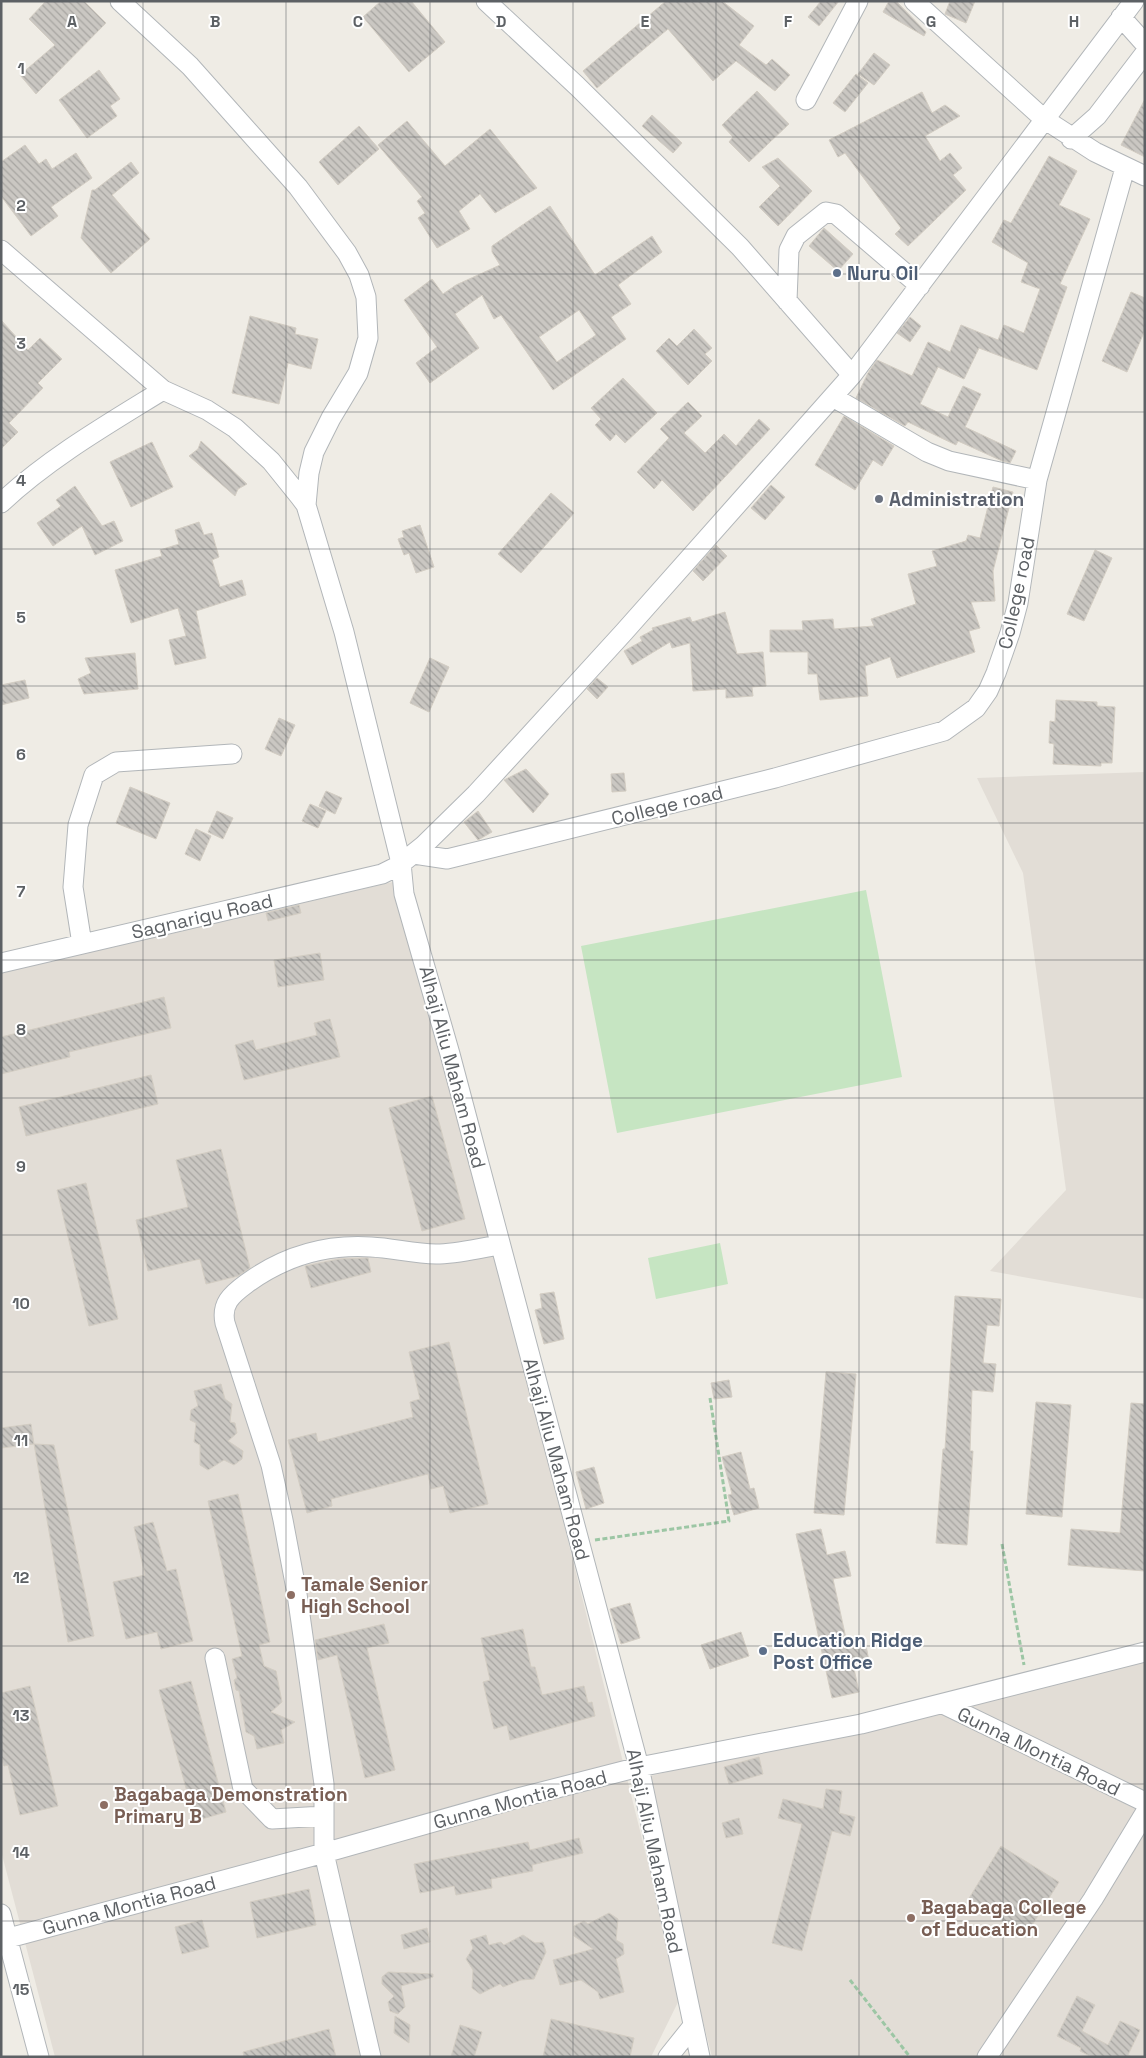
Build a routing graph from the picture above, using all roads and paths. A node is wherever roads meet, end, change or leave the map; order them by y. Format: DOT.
graph roads {
  1 [pos="120,1"];
  2 [pos="486,1"];
  3 [pos="858,1"];
  4 [pos="914,1"];
  5 [pos="1134,1"];
  6 [pos="1121,17"];
  7 [pos="1145,44"];
  8 [pos="1145,53"];
  9 [pos="806,100"];
  10 [pos="1044,119"];
  11 [pos="1072,139"];
  12 [pos="1125,168"];
  13 [pos="1145,176"];
  14 [pos="1,250"];
  15 [pos="920,286"];
  16 [pos="787,301"];
  17 [pos="852,375"];
  18 [pos="163,390"];
  19 [pos="833,397"];
  20 [pos="1037,480"];
  21 [pos="1,503"];
  22 [pos="306,505"];
  23 [pos="232,754"];
  24 [pos="407,859"];
  25 [pos="82,944"];
  26 [pos="1,963"];
  27 [pos="500,1245"];
  28 [pos="710,1398"];
  29 [pos="579,1542"];
  30 [pos="1002,1544"];
  31 [pos="1145,1652"];
  32 [pos="215,1658"];
  33 [pos="1028,1683"];
  34 [pos="943,1704"];
  35 [pos="639,1768"];
  36 [pos="1145,1802"];
  37 [pos="1145,1814"];
  38 [pos="324,1816"];
  39 [pos="324,1853"];
  40 [pos="1,1914"];
  41 [pos="4,1939"];
  42 [pos="850,1980"];
  43 [pos="692,2026"];
  44 [pos="38,2057"];
  45 [pos="371,2057"];
  46 [pos="668,2057"];
  47 [pos="700,2057"];
  48 [pos="910,2057"];
  49 [pos="987,2057"];
  1 -- 22 [label="street"];
  2 -- 16 [label="street"];
  3 -- 9 [label="street"];
  4 -- 10 [label="street"];
  5 -- 6 [label="street, Sagnarigu Road"];
  6 -- 7 [label="street"];
  6 -- 10 [label="street, Sagnarigu Road"];
  8 -- 11 [label="street"];
  10 -- 11 [label="street"];
  10 -- 15 [label="street, Sagnarigu Road"];
  11 -- 12 [label="street"];
  12 -- 13 [label="street"];
  12 -- 20 [label="street, College road"];
  14 -- 18 [label="street"];
  15 -- 16 [label="street"];
  15 -- 17 [label="street, Sagnarigu Road"];
  16 -- 17 [label="street"];
  17 -- 19 [label="street, Sagnarigu Road"];
  18 -- 21 [label="street"];
  18 -- 22 [label="street"];
  19 -- 20 [label="street"];
  19 -- 24 [label="street, Sagnarigu Road"];
  20 -- 24 [label="street, College road"];
  22 -- 24 [label="street, Alhaji Aliu Maham Road"];
  23 -- 25 [label="street"];
  24 -- 25 [label="street, Sagnarigu Road"];
  24 -- 27 [label="street, Alhaji Aliu Maham Road"];
  25 -- 26 [label="street, Sagnarigu Road"];
  27 -- 29 [label="street, Alhaji Aliu Maham Road"];
  27 -- 38 [label="street"];
  28 -- 29 [label="path"];
  29 -- 35 [label="street, Alhaji Aliu Maham Road"];
  30 -- 33 [label="path"];
  31 -- 33 [label="street"];
  32 -- 38 [label="street"];
  33 -- 34 [label="street"];
  34 -- 35 [label="street, Gunna Montia Road"];
  34 -- 36 [label="street, Gunna Montia Road"];
  35 -- 39 [label="street, Gunna Montia Road"];
  35 -- 43 [label="street, Alhaji Aliu Maham Road"];
  37 -- 49 [label="street"];
  38 -- 39 [label="street"];
  39 -- 41 [label="street, Gunna Montia Road"];
  39 -- 45 [label="street"];
  40 -- 41 [label="street"];
  41 -- 44 [label="street"];
  42 -- 48 [label="path"];
  43 -- 46 [label="street"];
  43 -- 47 [label="street, Alhaji Aliu Maham Road"];
}
